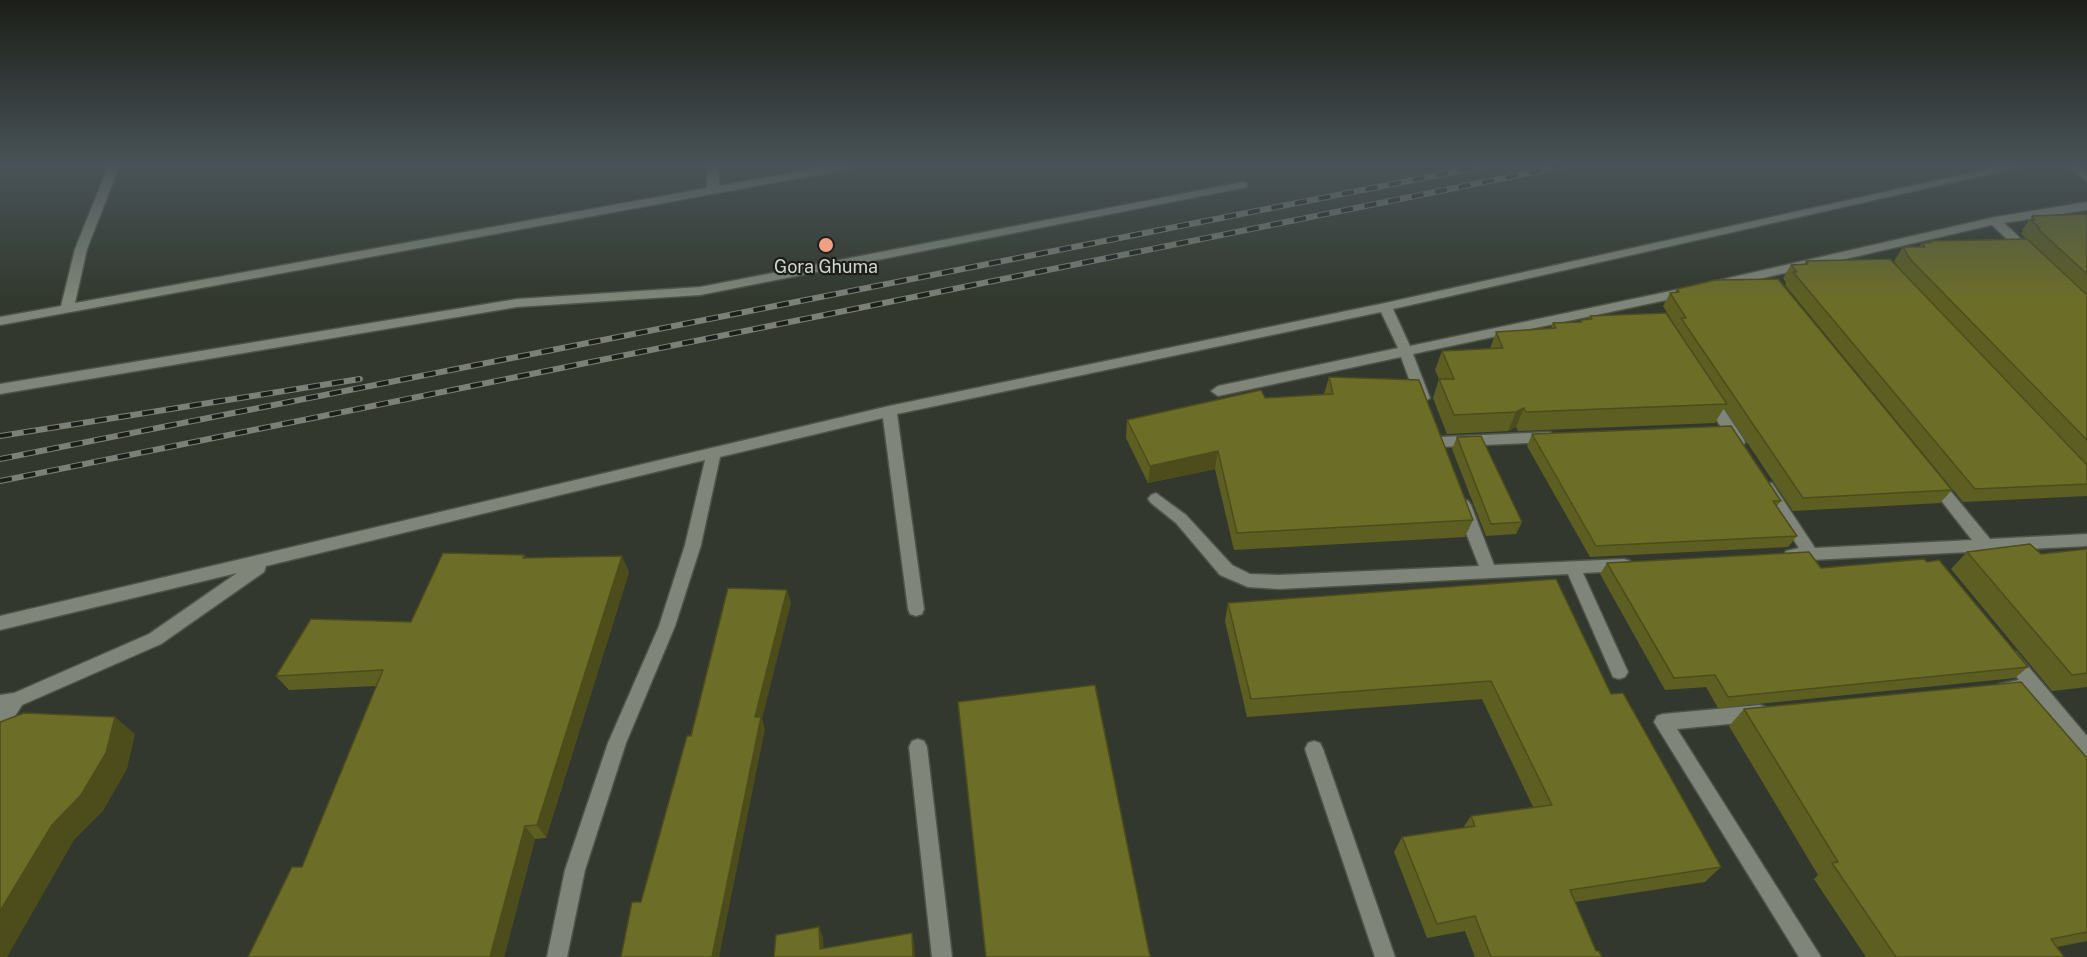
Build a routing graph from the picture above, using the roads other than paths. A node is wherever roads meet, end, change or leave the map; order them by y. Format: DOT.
graph roads {
  1 [pos="96,212"];
  2 [pos="595,212"];
  3 [pos="1106,212"];
  4 [pos="1814,212"];
  5 [pos="2052,212"];
  6 [pos="1995,221"];
  7 [pos="2037,261"];
  8 [pos="1385,307"];
  9 [pos="66,309"];
  10 [pos="0,321"];
  11 [pos="1406,350"];
  12 [pos="0,389"];
  13 [pos="1218,391"];
  14 [pos="1704,391"];
  15 [pos="889,411"];
  16 [pos="1428,411"];
  17 [pos="1567,437"];
  18 [pos="1439,442"];
  19 [pos="714,452"];
  20 [pos="1749,459"];
  21 [pos="1926,472"];
  22 [pos="1761,478"];
  23 [pos="1460,496"];
  24 [pos="1156,499"];
  25 [pos="2087,540"];
  26 [pos="1985,544"];
  27 [pos="1920,547"];
  28 [pos="1811,554"];
  29 [pos="1775,556"];
  30 [pos="266,561"];
  31 [pos="1644,563"];
  32 [pos="1935,566"];
  33 [pos="1573,568"];
  34 [pos="1489,572"];
  35 [pos="916,609"];
  36 [pos="0,623"];
  37 [pos="1995,640"];
  38 [pos="1618,672"];
  39 [pos="2033,686"];
  40 [pos="1986,691"];
  41 [pos="8,701"];
  42 [pos="1783,710"];
  43 [pos="0,724"];
  44 [pos="918,747"];
  45 [pos="1314,749"];
  46 [pos="2087,749"];
  47 [pos="557,957"];
  48 [pos="942,957"];
  49 [pos="1385,957"];
  50 [pos="1811,957"];
  1 -- 9 [label="street"];
  2 -- 9 [label="street"];
  3 -- 12 [label="street"];
  4 -- 8 [label="street"];
  5 -- 6 [label="street"];
  6 -- 7 [label="street"];
  6 -- 11 [label="street"];
  8 -- 11 [label="street"];
  8 -- 15 [label="street"];
  9 -- 10 [label="street"];
  11 -- 13 [label="street"];
  11 -- 16 [label="street"];
  14 -- 20 [label="street"];
  15 -- 19 [label="street"];
  15 -- 35 [label="street"];
  17 -- 18 [label="street"];
  19 -- 30 [label="street"];
  19 -- 47 [label="street"];
  21 -- 26 [label="street"];
  22 -- 28 [label="street"];
  23 -- 34 [label="street"];
  24 -- 34 [label="street"];
  25 -- 26 [label="street"];
  26 -- 27 [label="street"];
  27 -- 28 [label="street"];
  27 -- 32 [label="street"];
  28 -- 29 [label="street"];
  30 -- 36 [label="street"];
  30 -- 41 [label="street"];
  31 -- 33 [label="street"];
  33 -- 34 [label="street"];
  33 -- 38 [label="street"];
  37 -- 39 [label="street"];
  39 -- 40 [label="street"];
  39 -- 46 [label="street"];
  41 -- 43 [label="street"];
  42 -- 50 [label="street"];
  44 -- 48 [label="street"];
  45 -- 49 [label="street"];
}
